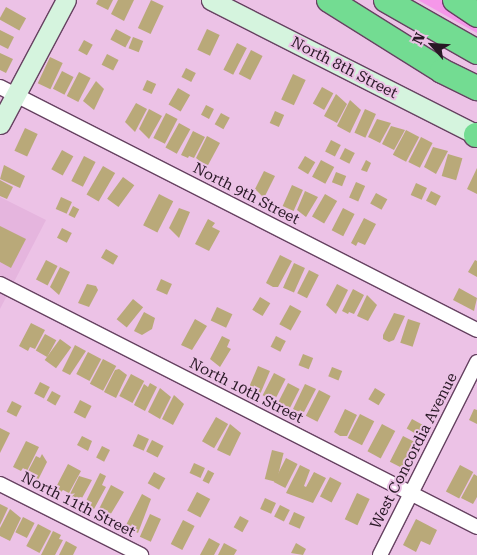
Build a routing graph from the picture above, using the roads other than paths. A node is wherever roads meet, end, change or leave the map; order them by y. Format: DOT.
graph roads {
  1 [pos="64,0"];
  2 [pos="211,0"];
  3 [pos="329,0"];
  4 [pos="386,0"];
  5 [pos="455,0"];
  6 [pos="477,15"];
  7 [pos="477,52"];
  8 [pos="477,88"];
  9 [pos="8,90"];
  10 [pos="0,124"];
  11 [pos="477,135"];
  12 [pos="0,284"];
  13 [pos="477,330"];
  14 [pos="477,362"];
  15 [pos="0,484"];
  16 [pos="411,493"];
  17 [pos="477,527"];
  18 [pos="140,555"];
  19 [pos="380,555"];
  1 -- 9 [label="street"];
  2 -- 11 [label="street, North 8th Street"];
  3 -- 8 [label="highway"];
  4 -- 7 [label="highway"];
  5 -- 6 [label="highway"];
  9 -- 10 [label="street"];
  9 -- 13 [label="street, North 9th Street"];
  12 -- 16 [label="street, North 10th Street"];
  14 -- 16 [label="street, West Concordia Avenue"];
  15 -- 18 [label="street, North 11th Street"];
  16 -- 17 [label="street, North 10th Street"];
  16 -- 19 [label="street, West Concordia Avenue"];
}
